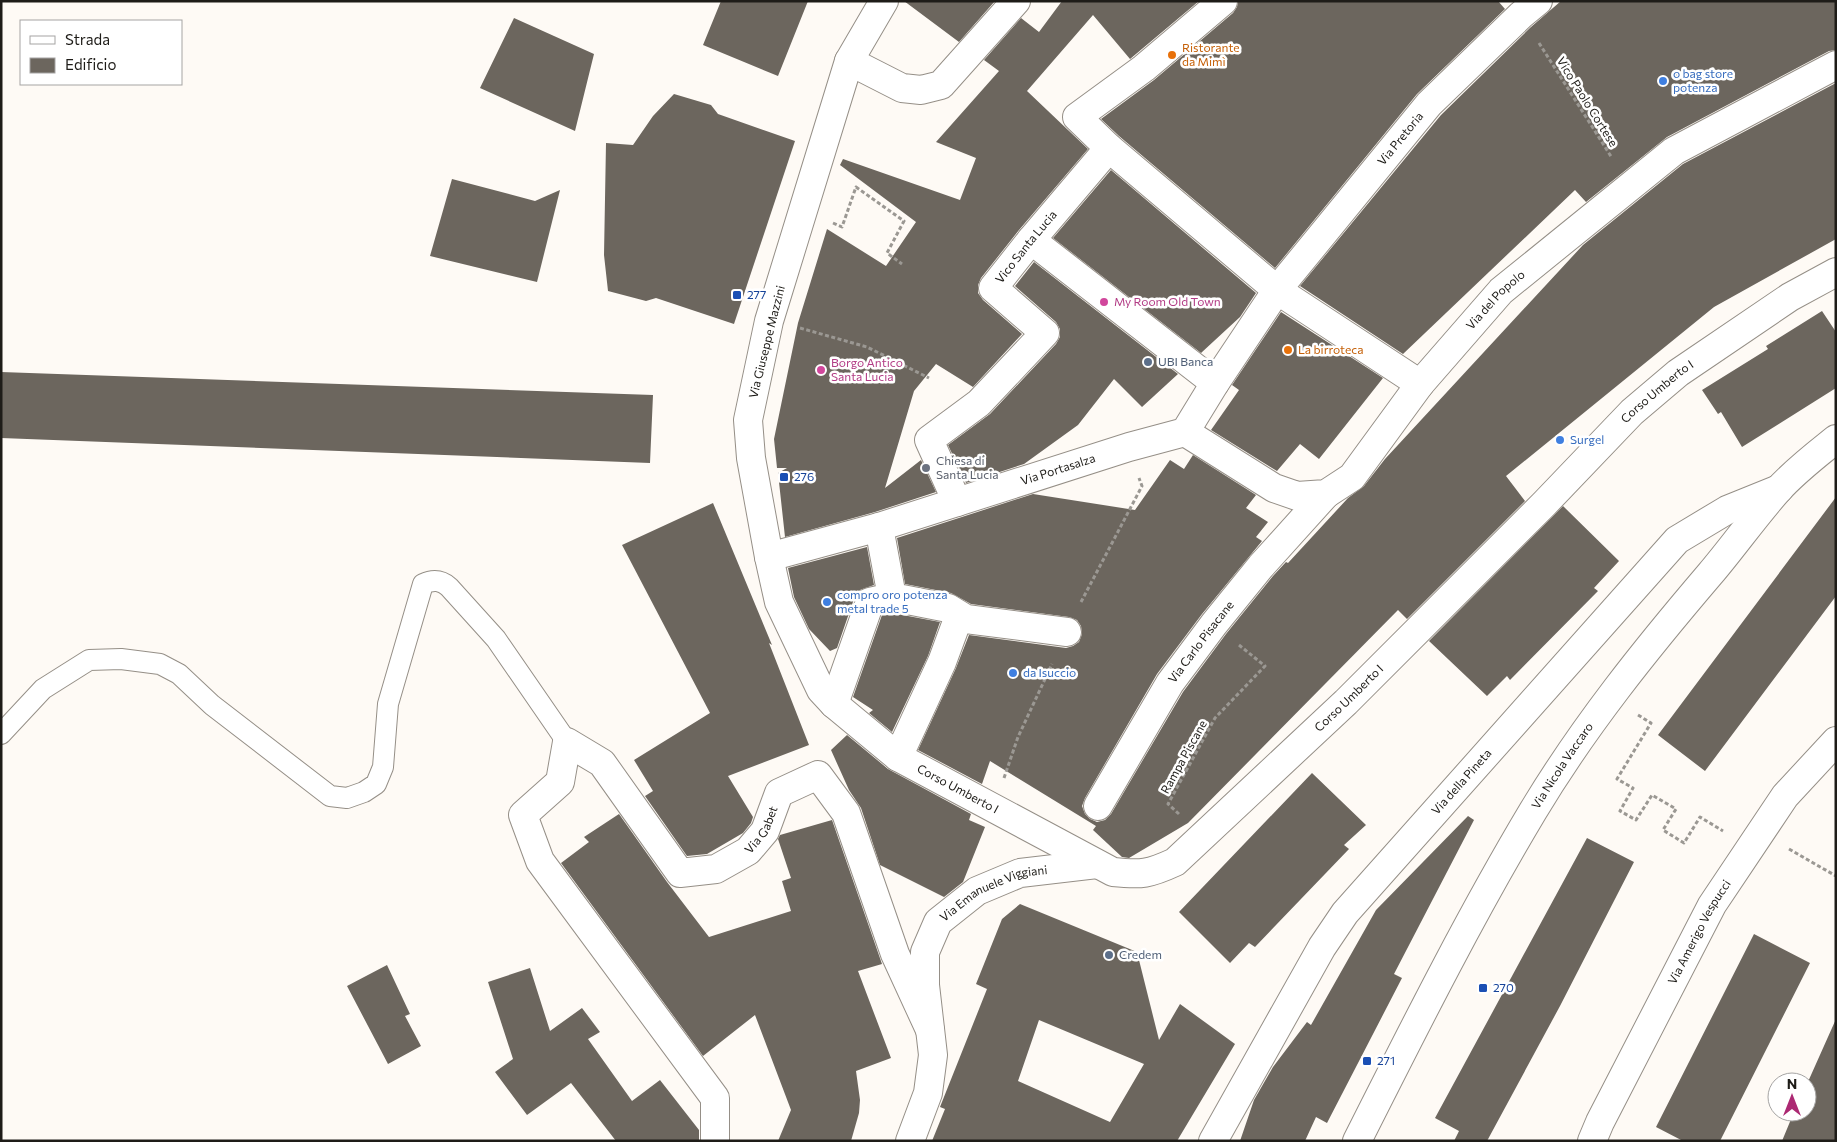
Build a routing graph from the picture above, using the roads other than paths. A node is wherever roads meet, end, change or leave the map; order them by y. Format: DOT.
graph roads {
  1 [pos="884,1"];
  2 [pos="1016,1"];
  3 [pos="1223,1"];
  4 [pos="1525,11"];
  5 [pos="850,61"];
  6 [pos="1836,65"];
  7 [pos="1109,148"];
  8 [pos="1031,240"];
  9 [pos="1836,272"];
  10 [pos="1277,290"];
  11 [pos="1215,383"];
  12 [pos="1420,384"];
  13 [pos="1185,432"];
  14 [pos="1836,439"];
  15 [pos="1779,489"];
  16 [pos="1326,494"];
  17 [pos="957,502"];
  18 [pos="879,527"];
  19 [pos="769,557"];
  20 [pos="892,597"];
  21 [pos="959,616"];
  22 [pos="1067,632"];
  23 [pos="827,697"];
  24 [pos="1,734"];
  25 [pos="1836,741"];
  26 [pos="567,742"];
  27 [pos="898,757"];
  28 [pos="1098,806"];
  29 [pos="1097,864"];
  30 [pos="930,1030"];
  31 [pos="715,1141"];
  32 [pos="910,1141"];
  33 [pos="1213,1141"];
  34 [pos="1356,1141"];
  35 [pos="1592,1141"];
  1 -- 5 [label="street, Via Giuseppe Mazzini"];
  2 -- 5 [label="street"];
  3 -- 7 [label="street"];
  4 -- 10 [label="street, Via Pretoria"];
  5 -- 19 [label="street, Via Giuseppe Mazzini"];
  6 -- 12 [label="street, Via del Popolo"];
  7 -- 8 [label="street, Vico Santa Lucia"];
  7 -- 10 [label="street"];
  8 -- 11 [label="street"];
  8 -- 17 [label="street, Vico Santa Lucia"];
  9 -- 29 [label="street, Corso Umberto I"];
  10 -- 11 [label="street"];
  10 -- 12 [label="street"];
  11 -- 13 [label="street"];
  12 -- 16 [label="street, Via del Popolo"];
  13 -- 16 [label="street, Via del Popolo"];
  13 -- 17 [label="street, Via Portasalza"];
  14 -- 15 [label="street, Via Nicola Vaccaro"];
  15 -- 33 [label="street, Via della Pineta"];
  15 -- 34 [label="street, Via Nicola Vaccaro"];
  16 -- 28 [label="street, Via Carlo Pisacane"];
  17 -- 18 [label="street, Via Portasalza"];
  18 -- 19 [label="street, Via Portasalza"];
  18 -- 20 [label="street"];
  19 -- 23 [label="street, Via Giuseppe Mazzini"];
  20 -- 21 [label="street"];
  20 -- 23 [label="street"];
  21 -- 22 [label="street"];
  21 -- 27 [label="street"];
  23 -- 27 [label="street, Corso Umberto I"];
  24 -- 26 [label="lane"];
  25 -- 35 [label="street, Via Amerigo Vespucci"];
  26 -- 30 [label="street, Via Gabet"];
  26 -- 31 [label="street"];
  27 -- 29 [label="street, Corso Umberto I"];
  29 -- 30 [label="street, Via Emanuele Viggiani"];
  30 -- 32 [label="street, Via Emanuele Viggiani"];
}
